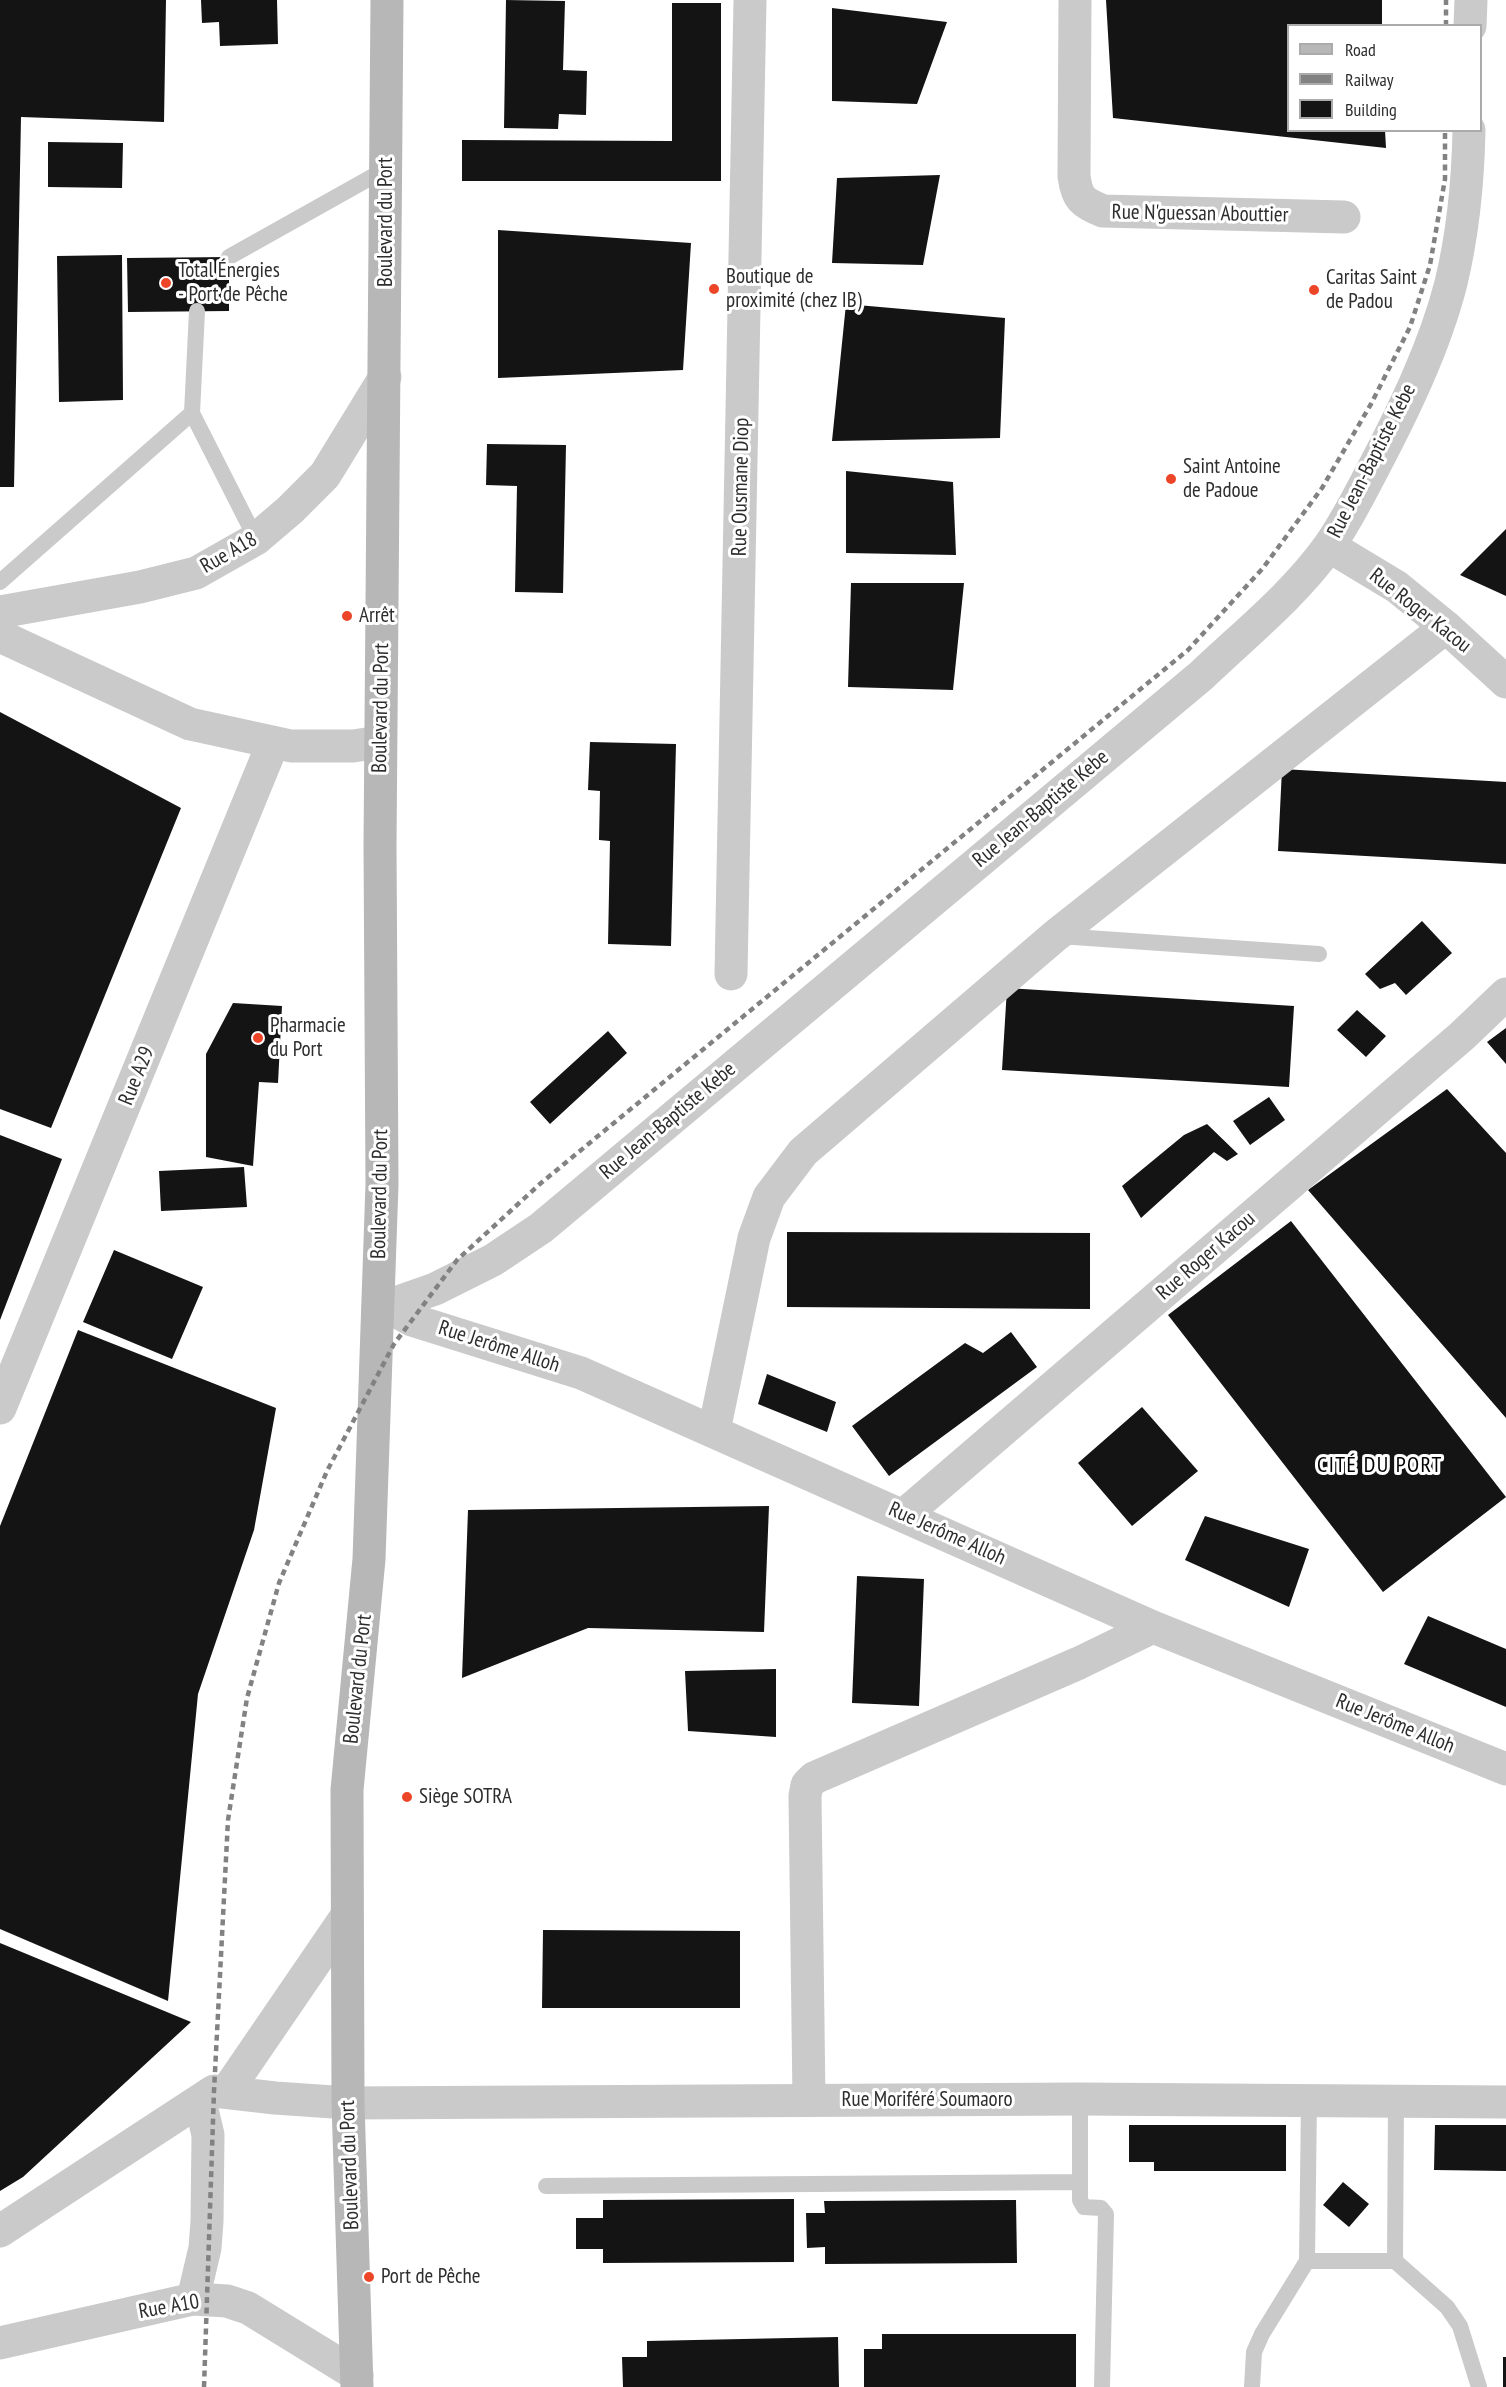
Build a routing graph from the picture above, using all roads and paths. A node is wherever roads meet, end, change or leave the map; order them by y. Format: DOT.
graph roads {
  1 [pos="387,0"];
  2 [pos="750,0"];
  3 [pos="1075,0"];
  4 [pos="1471,0"];
  5 [pos="1470,24"];
  6 [pos="1469,132"];
  7 [pos="386,169"];
  8 [pos="1344,217"];
  9 [pos="229,257"];
  10 [pos="197,311"];
  11 [pos="385,377"];
  12 [pos="192,413"];
  13 [pos="256,539"];
  14 [pos="1329,546"];
  15 [pos="0,582"];
  16 [pos="0,612"];
  17 [pos="1446,627"];
  18 [pos="0,636"];
  19 [pos="1506,682"];
  20 [pos="380,742"];
  21 [pos="273,743"];
  22 [pos="1055,936"];
  23 [pos="1319,954"];
  24 [pos="731,974"];
  25 [pos="1506,994"];
  26 [pos="382,1308"];
  27 [pos="0,1408"];
  28 [pos="714,1431"];
  29 [pos="904,1515"];
  30 [pos="1153,1627"];
  31 [pos="1506,1769"];
  32 [pos="346,1917"];
  33 [pos="213,2096"];
  34 [pos="1080,2099"];
  35 [pos="808,2100"];
  36 [pos="1309,2100"];
  37 [pos="1396,2101"];
  38 [pos="1506,2102"];
  39 [pos="348,2103"];
  40 [pos="1080,2182"];
  41 [pos="546,2186"];
  42 [pos="0,2231"];
  43 [pos="1307,2260"];
  44 [pos="1395,2261"];
  45 [pos="194,2299"];
  46 [pos="0,2343"];
  47 [pos="357,2381"];
  48 [pos="1102,2387"];
  49 [pos="1252,2387"];
  50 [pos="1479,2387"];
  1 -- 7 [label="main road, Boulevard du Port"];
  2 -- 24 [label="street, Rue Ousmane Diop"];
  3 -- 8 [label="street, Rue N'guessan Abouttier"];
  4 -- 5 [label="street"];
  6 -- 14 [label="street, Rue Jean-Baptiste Kebe"];
  7 -- 9 [label="lane"];
  7 -- 11 [label="main road, Boulevard du Port"];
  10 -- 12 [label="lane"];
  11 -- 13 [label="street, Rue A18"];
  11 -- 20 [label="main road, Boulevard du Port"];
  12 -- 13 [label="lane"];
  12 -- 15 [label="lane"];
  13 -- 16 [label="street, Rue A18"];
  14 -- 17 [label="street, Rue Roger Kacou"];
  14 -- 26 [label="street, Rue Jean-Baptiste Kebe"];
  17 -- 19 [label="street, Rue Roger Kacou"];
  17 -- 22 [label="street"];
  18 -- 21 [label="street"];
  20 -- 21 [label="street"];
  20 -- 26 [label="main road, Boulevard du Port"];
  21 -- 27 [label="street, Rue A29"];
  22 -- 23 [label="lane"];
  22 -- 28 [label="street"];
  25 -- 29 [label="street, Rue Roger Kacou"];
  26 -- 28 [label="street, Rue Jerôme Alloh"];
  26 -- 32 [label="main road, Boulevard du Port"];
  28 -- 29 [label="street, Rue Jerôme Alloh"];
  29 -- 30 [label="street, Rue Jerôme Alloh"];
  30 -- 31 [label="street, Rue Jerôme Alloh"];
  30 -- 35 [label="street"];
  32 -- 33 [label="street"];
  32 -- 39 [label="main road, Boulevard du Port"];
  33 -- 39 [label="street"];
  33 -- 42 [label="street"];
  33 -- 45 [label="street"];
  34 -- 35 [label="street, Rue Moriféré Soumaoro"];
  34 -- 36 [label="street, Rue Moriféré Soumaoro"];
  34 -- 40 [label="lane"];
  35 -- 39 [label="street, Rue Moriféré Soumaoro"];
  36 -- 37 [label="street, Rue Moriféré Soumaoro"];
  36 -- 43 [label="lane"];
  37 -- 38 [label="street, Rue Moriféré Soumaoro"];
  37 -- 44 [label="lane"];
  39 -- 47 [label="main road, Boulevard du Port"];
  40 -- 41 [label="lane"];
  40 -- 48 [label="lane"];
  43 -- 44 [label="lane"];
  43 -- 49 [label="lane"];
  44 -- 50 [label="lane"];
  45 -- 46 [label="street, Rue A10"];
  45 -- 47 [label="street, Rue A10"];
}
